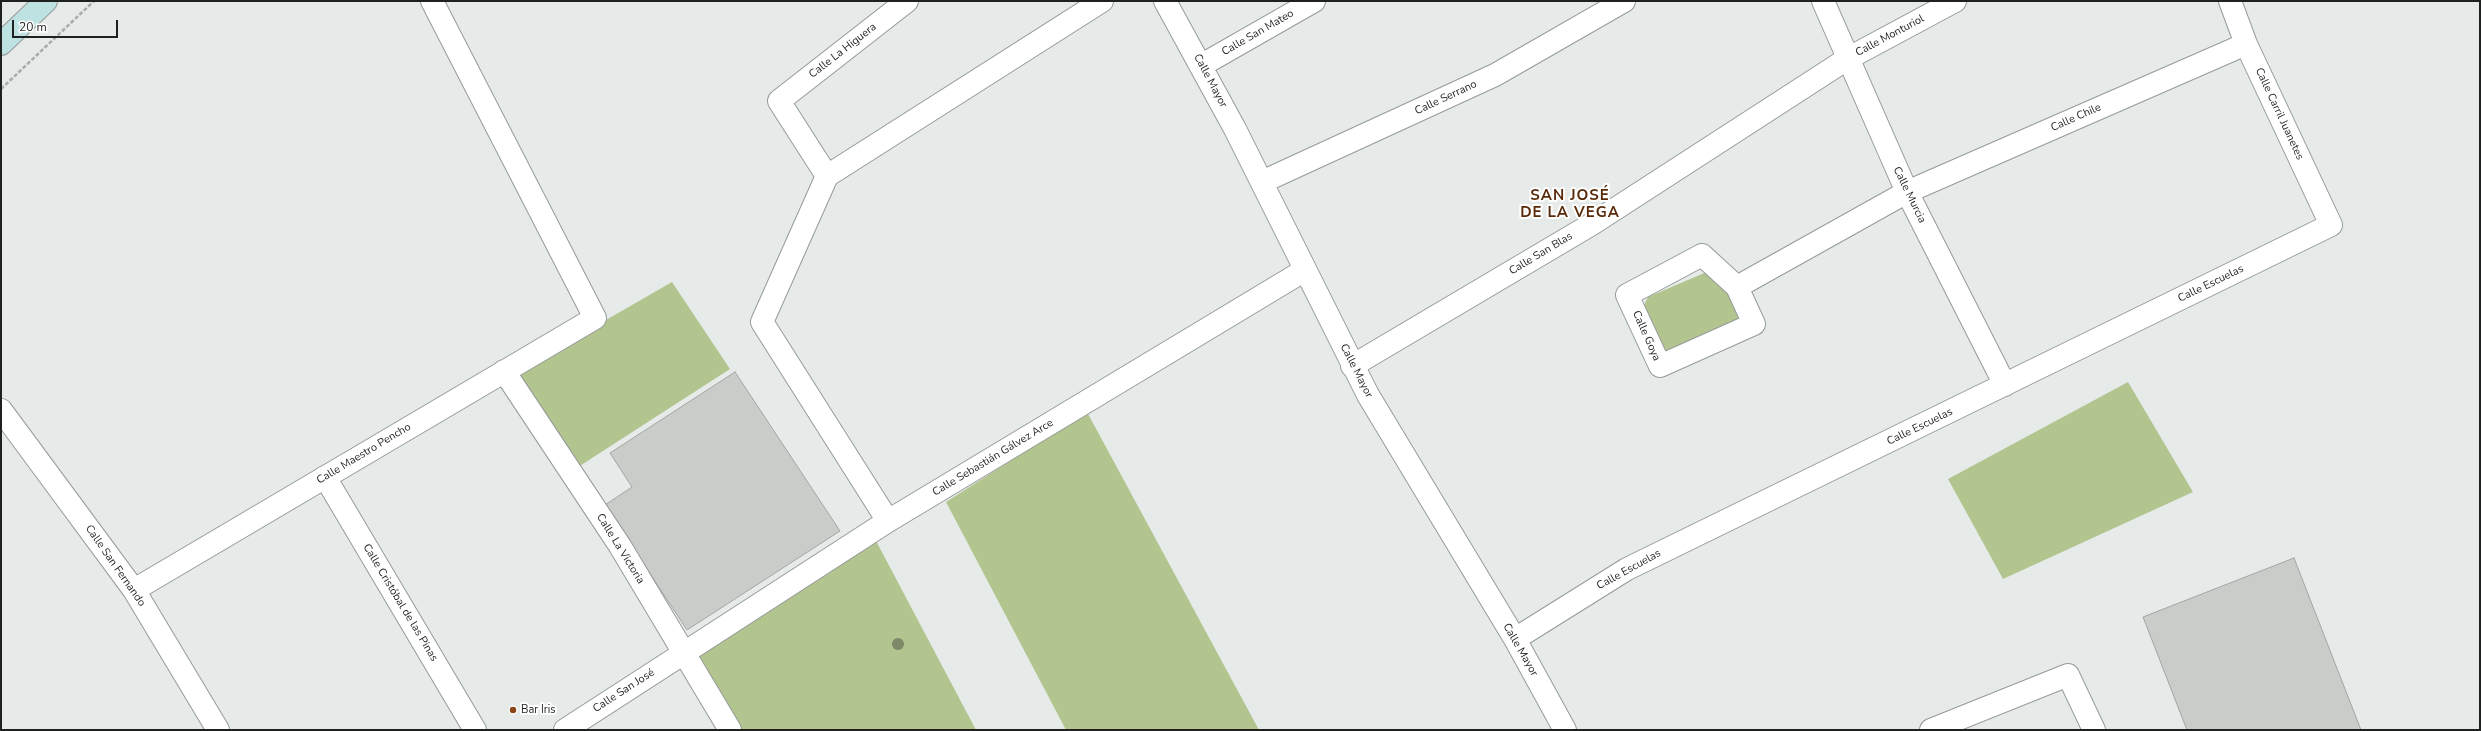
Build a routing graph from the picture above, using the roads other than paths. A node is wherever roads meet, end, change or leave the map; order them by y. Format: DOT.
graph roads {
  1 [pos="46,1"];
  2 [pos="432,1"];
  3 [pos="907,1"];
  4 [pos="1102,1"];
  5 [pos="1165,1"];
  6 [pos="1314,1"];
  7 [pos="1624,1"];
  8 [pos="1823,1"];
  9 [pos="1955,1"];
  10 [pos="2230,1"];
  11 [pos="1,44"];
  12 [pos="2246,44"];
  13 [pos="1847,59"];
  14 [pos="1202,65"];
  15 [pos="827,176"];
  16 [pos="1262,182"];
  17 [pos="1906,192"];
  18 [pos="2331,225"];
  19 [pos="1305,270"];
  20 [pos="1737,287"];
  21 [pos="1352,366"];
  22 [pos="504,371"];
  23 [pos="2005,385"];
  24 [pos="1,410"];
  25 [pos="325,477"];
  26 [pos="888,521"];
  27 [pos="134,590"];
  28 [pos="1515,639"];
  29 [pos="684,651"];
  30 [pos="218,730"];
  31 [pos="475,730"];
  32 [pos="564,730"];
  33 [pos="730,730"];
  34 [pos="1565,730"];
  35 [pos="1930,730"];
  36 [pos="2094,730"];
  1 -- 11 [label="main road"];
  2 -- 22 [label="street, Calle Maestro Pencho"];
  3 -- 15 [label="street, Calle La Higuera"];
  4 -- 15 [label="street"];
  5 -- 14 [label="street, Calle Mayor"];
  6 -- 14 [label="street, Calle San Mateo"];
  7 -- 16 [label="street, Calle Serrano"];
  8 -- 13 [label="street, Calle Murcia"];
  9 -- 13 [label="street, Calle Monturiol"];
  10 -- 12 [label="street, Calle Carril Juanetes"];
  12 -- 17 [label="street, Calle Chile"];
  12 -- 18 [label="street, Calle Carril Juanetes"];
  13 -- 17 [label="street, Calle Murcia"];
  13 -- 21 [label="street, Calle San Blas"];
  14 -- 16 [label="street, Calle Mayor"];
  15 -- 26 [label="street"];
  16 -- 19 [label="street, Calle Mayor"];
  17 -- 20 [label="street"];
  17 -- 23 [label="street, Calle Murcia"];
  18 -- 23 [label="street, Calle Escuelas"];
  19 -- 21 [label="street, Calle Mayor"];
  19 -- 26 [label="street, Calle Sebastián Gálvez Arce"];
  20 -- 20 [label="street, Calle Goya"];
  21 -- 28 [label="street, Calle Mayor"];
  22 -- 25 [label="street, Calle Maestro Pencho"];
  22 -- 29 [label="street, Calle La Victoria"];
  23 -- 28 [label="street, Calle Escuelas"];
  24 -- 27 [label="street, Calle San Fernando"];
  25 -- 27 [label="street, Calle Maestro Pencho"];
  25 -- 31 [label="street, Calle Cristóbal de las Pinas"];
  26 -- 29 [label="street, Calle Sebastián Gálvez Arce"];
  27 -- 30 [label="street, Calle San Fernando"];
  28 -- 34 [label="street, Calle Mayor"];
  29 -- 32 [label="street, Calle San José"];
  29 -- 33 [label="street, Calle La Victoria"];
  35 -- 36 [label="street"];
}
